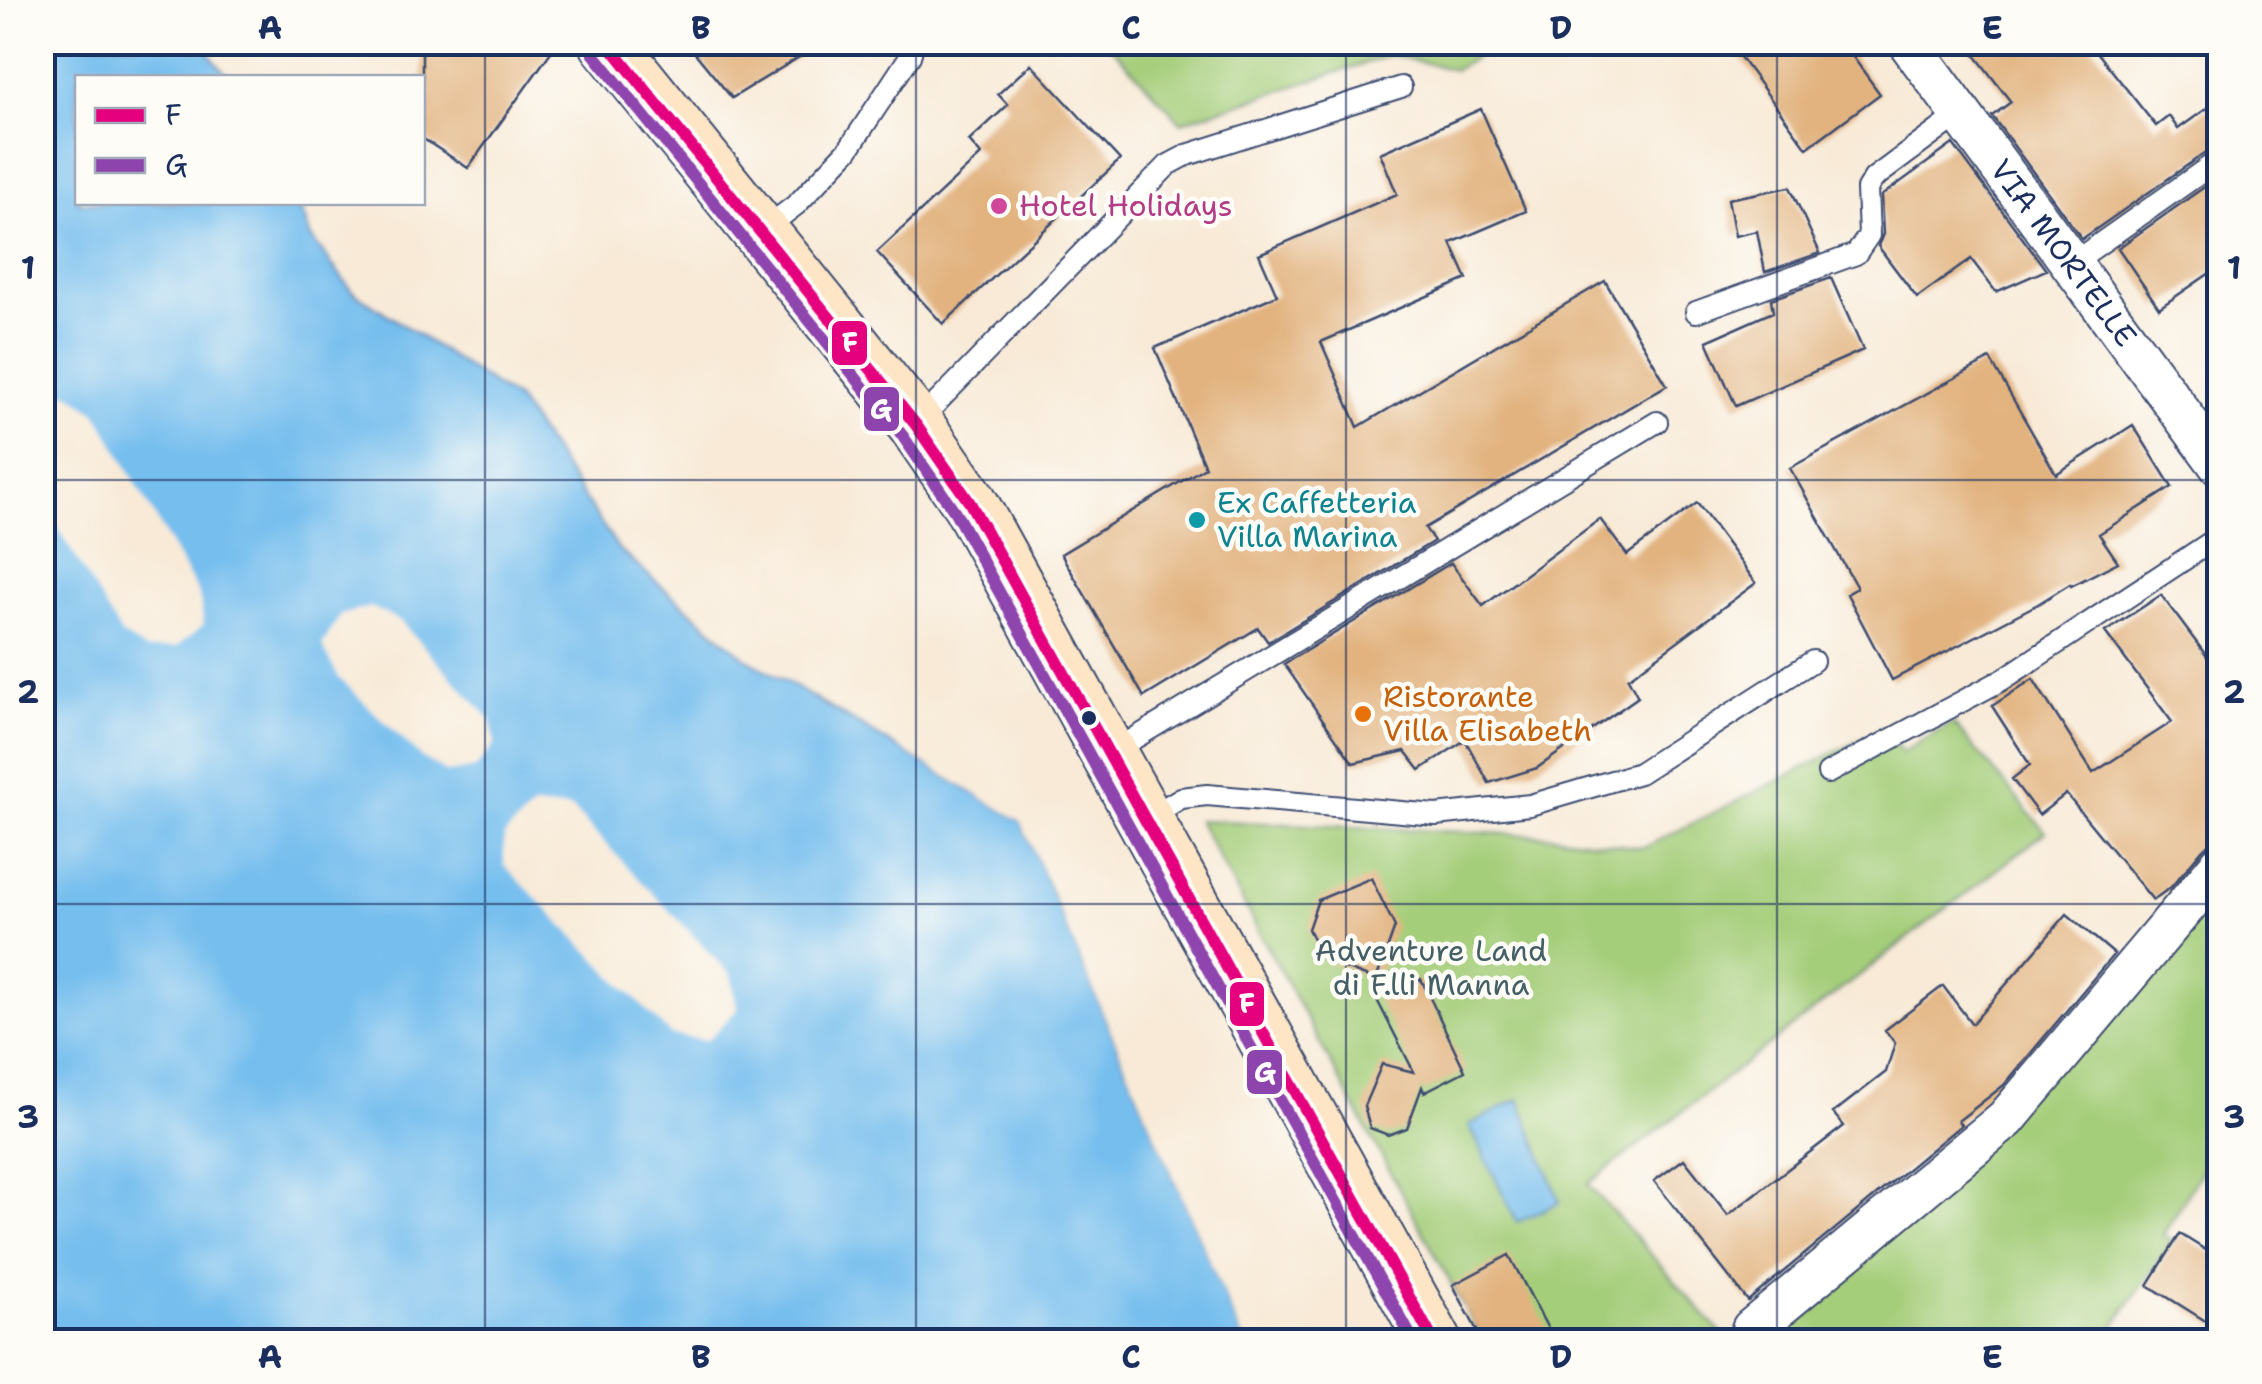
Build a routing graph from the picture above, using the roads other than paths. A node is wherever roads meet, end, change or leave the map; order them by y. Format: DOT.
graph roads {
  1 [pos="607,42"];
  2 [pos="914,42"];
  3 [pos="1908,42"];
  4 [pos="1401,87"];
  5 [pos="1960,114"];
  6 [pos="2220,158"];
  7 [pos="760,232"];
  8 [pos="2070,264"];
  9 [pos="1696,312"];
  10 [pos="1657,422"];
  11 [pos="916,424"];
  12 [pos="2220,466"];
  13 [pos="2220,536"];
  14 [pos="1812,662"];
  15 [pos="1110,754"];
  16 [pos="1828,773"];
  17 [pos="1146,819"];
  18 [pos="2220,865"];
  19 [pos="1752,1329"];
  20 [pos="1434,1342"];
  1 -- 7 [label="street"];
  2 -- 7 [label="lane"];
  3 -- 5 [label="street, VIA MORTELLE"];
  4 -- 11 [label="lane"];
  5 -- 8 [label="street, VIA MORTELLE"];
  5 -- 9 [label="lane"];
  6 -- 8 [label="lane"];
  7 -- 11 [label="street"];
  8 -- 12 [label="street, VIA MORTELLE"];
  10 -- 15 [label="lane"];
  11 -- 15 [label="street"];
  13 -- 16 [label="lane"];
  14 -- 17 [label="lane"];
  15 -- 17 [label="street"];
  17 -- 20 [label="street"];
  18 -- 19 [label="street"];
}
